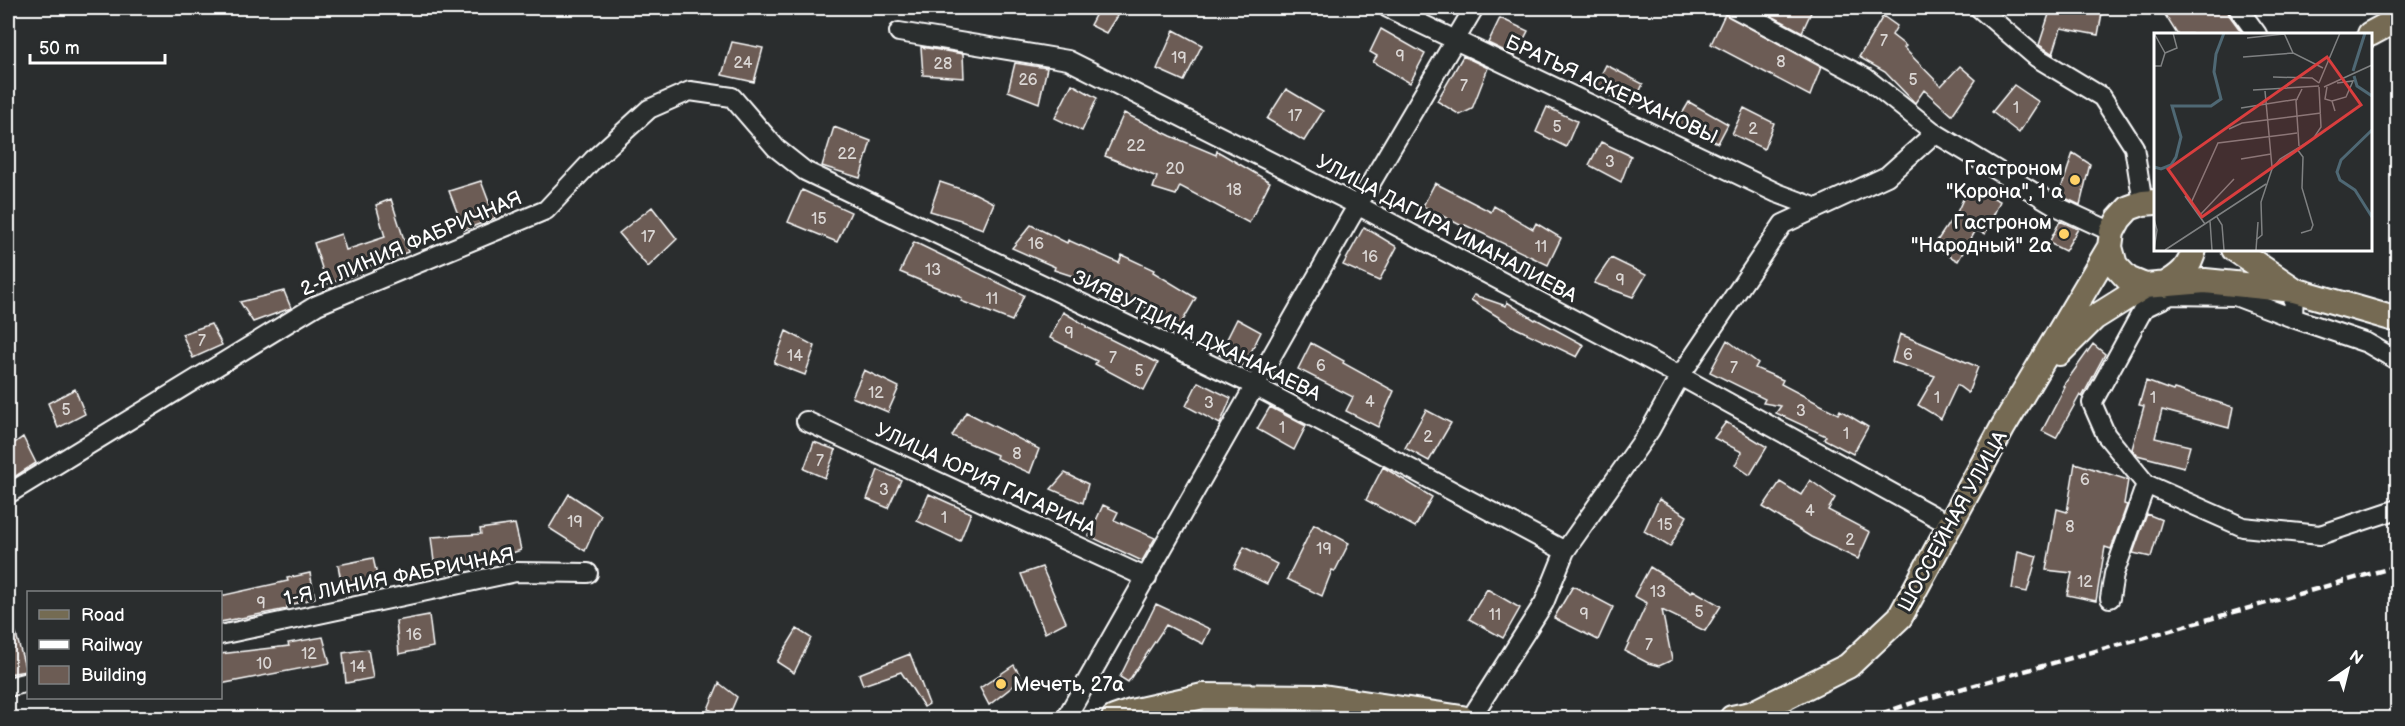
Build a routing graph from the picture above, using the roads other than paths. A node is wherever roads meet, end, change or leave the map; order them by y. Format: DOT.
graph roads {
  1 [pos="1388,8"];
  2 [pos="1474,8"];
  3 [pos="1734,8"];
  4 [pos="1979,8"];
  5 [pos="2238,8"];
  6 [pos="2397,19"];
  7 [pos="899,32"];
  8 [pos="2256,33"];
  9 [pos="2372,33"];
  10 [pos="1455,39"];
  11 [pos="1935,133"];
  12 [pos="805,171"];
  13 [pos="2152,198"];
  14 [pos="1358,205"];
  15 [pos="1816,208"];
  16 [pos="2111,239"];
  17 [pos="2194,250"];
  18 [pos="2235,250"];
  19 [pos="2154,286"];
  20 [pos="2294,290"];
  21 [pos="2293,318"];
  22 [pos="2397,320"];
  23 [pos="2397,361"];
  24 [pos="1680,376"];
  25 [pos="2034,378"];
  26 [pos="1255,386"];
  27 [pos="806,421"];
  28 [pos="2146,484"];
  29 [pos="8,494"];
  30 [pos="2397,509"];
  31 [pos="1950,525"];
  32 [pos="1565,550"];
  33 [pos="588,573"];
  34 [pos="1147,578"];
  35 [pos="2110,598"];
  36 [pos="222,635"];
  37 [pos="27,682"];
  38 [pos="8,687"];
  39 [pos="1066,718"];
  40 [pos="1114,718"];
  41 [pos="1459,718"];
  42 [pos="1732,718"];
  1 -- 10 [label="street, БРАТЬЯ АСКЕРХАНОВЫ"];
  2 -- 10 [label="street"];
  3 -- 11 [label="street"];
  4 -- 13 [label="street"];
  5 -- 8 [label="street"];
  6 -- 9 [label="main road"];
  7 -- 14 [label="street, УЛИЦА ДАГИРА ИМАНАЛИЕВА"];
  10 -- 14 [label="street"];
  10 -- 15 [label="street, БРАТЬЯ АСКЕРХАНОВЫ"];
  11 -- 15 [label="street"];
  11 -- 16 [label="street"];
  12 -- 26 [label="street, ЗИЯВУТДИНА ДЖАНАКАЕВА"];
  12 -- 29 [label="street, 2-Я ЛИНИЯ ФАБРИЧНАЯ"];
  13 -- 16 [label="main road"];
  14 -- 24 [label="street, УЛИЦА ДАГИРА ИМАНАЛИЕВА"];
  14 -- 26 [label="street"];
  15 -- 24 [label="street"];
  16 -- 19 [label="main road"];
  16 -- 25 [label="main road"];
  17 -- 19 [label="main road"];
  18 -- 20 [label="main road"];
  19 -- 20 [label="main road"];
  19 -- 25 [label="main road"];
  20 -- 21 [label="street"];
  20 -- 22 [label="main road"];
  21 -- 23 [label="street"];
  21 -- 28 [label="street"];
  24 -- 31 [label="street, УЛИЦА ДАГИРА ИМАНАЛИЕВА"];
  24 -- 32 [label="street"];
  25 -- 31 [label="main road, ШОССЕЙНАЯ УЛИЦА"];
  26 -- 32 [label="street, ЗИЯВУТДИНА ДЖАНАКАЕВА"];
  26 -- 34 [label="street"];
  27 -- 34 [label="street, УЛИЦА ЮРИЯ ГАГАРИНА"];
  28 -- 30 [label="street"];
  28 -- 35 [label="street"];
  31 -- 42 [label="main road, ШОССЕЙНАЯ УЛИЦА"];
  32 -- 41 [label="street"];
  33 -- 36 [label="street, 1-Я ЛИНИЯ ФАБРИЧНАЯ"];
  34 -- 39 [label="street"];
  37 -- 38 [label="street"];
  40 -- 41 [label="main road"];
}
